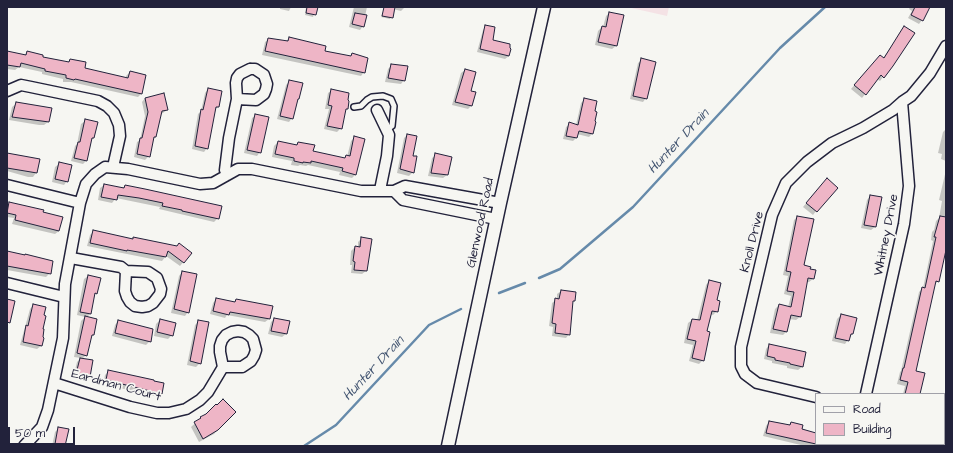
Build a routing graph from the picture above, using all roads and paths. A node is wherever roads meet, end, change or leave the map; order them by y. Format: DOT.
graph roads {
  1 [pos="544,7"];
  2 [pos="946,46"];
  3 [pos="7,91"];
  4 [pos="237,99"];
  5 [pos="902,102"];
  6 [pos="354,107"];
  7 [pos="377,110"];
  8 [pos="386,130"];
  9 [pos="113,167"];
  10 [pos="227,175"];
  11 [pos="7,185"];
  12 [pos="380,190"];
  13 [pos="394,191"];
  14 [pos="443,192"];
  15 [pos="80,203"];
  16 [pos="500,203"];
  17 [pos="440,207"];
  18 [pos="496,220"];
  19 [pos="71,258"];
  20 [pos="126,271"];
  21 [pos="7,283"];
  22 [pos="64,296"];
  23 [pos="223,367"];
  24 [pos="54,383"];
  25 [pos="866,393"];
  26 [pos="815,397"];
  27 [pos="24,446"];
  28 [pos="448,446"];
  1 -- 16 [label="street, Glenwood Road"];
  2 -- 5 [label="street"];
  3 -- 9 [label="street"];
  4 -- 10 [label="street"];
  5 -- 25 [label="street, Whitney Drive"];
  5 -- 26 [label="street, Knoll Drive"];
  6 -- 8 [label="lane"];
  7 -- 8 [label="street"];
  8 -- 12 [label="street"];
  9 -- 10 [label="street"];
  9 -- 15 [label="street"];
  10 -- 12 [label="street"];
  11 -- 15 [label="street"];
  12 -- 13 [label="street"];
  13 -- 14 [label="street"];
  13 -- 17 [label="street"];
  14 -- 16 [label="street"];
  14 -- 17 [label="street"];
  15 -- 19 [label="street"];
  16 -- 18 [label="street, Glenwood Road"];
  17 -- 18 [label="street"];
  18 -- 28 [label="street, Glenwood Road"];
  19 -- 20 [label="street"];
  19 -- 22 [label="street"];
  21 -- 22 [label="street"];
  22 -- 24 [label="street"];
  23 -- 24 [label="street, Eardman Court"];
  24 -- 27 [label="street"];
}
